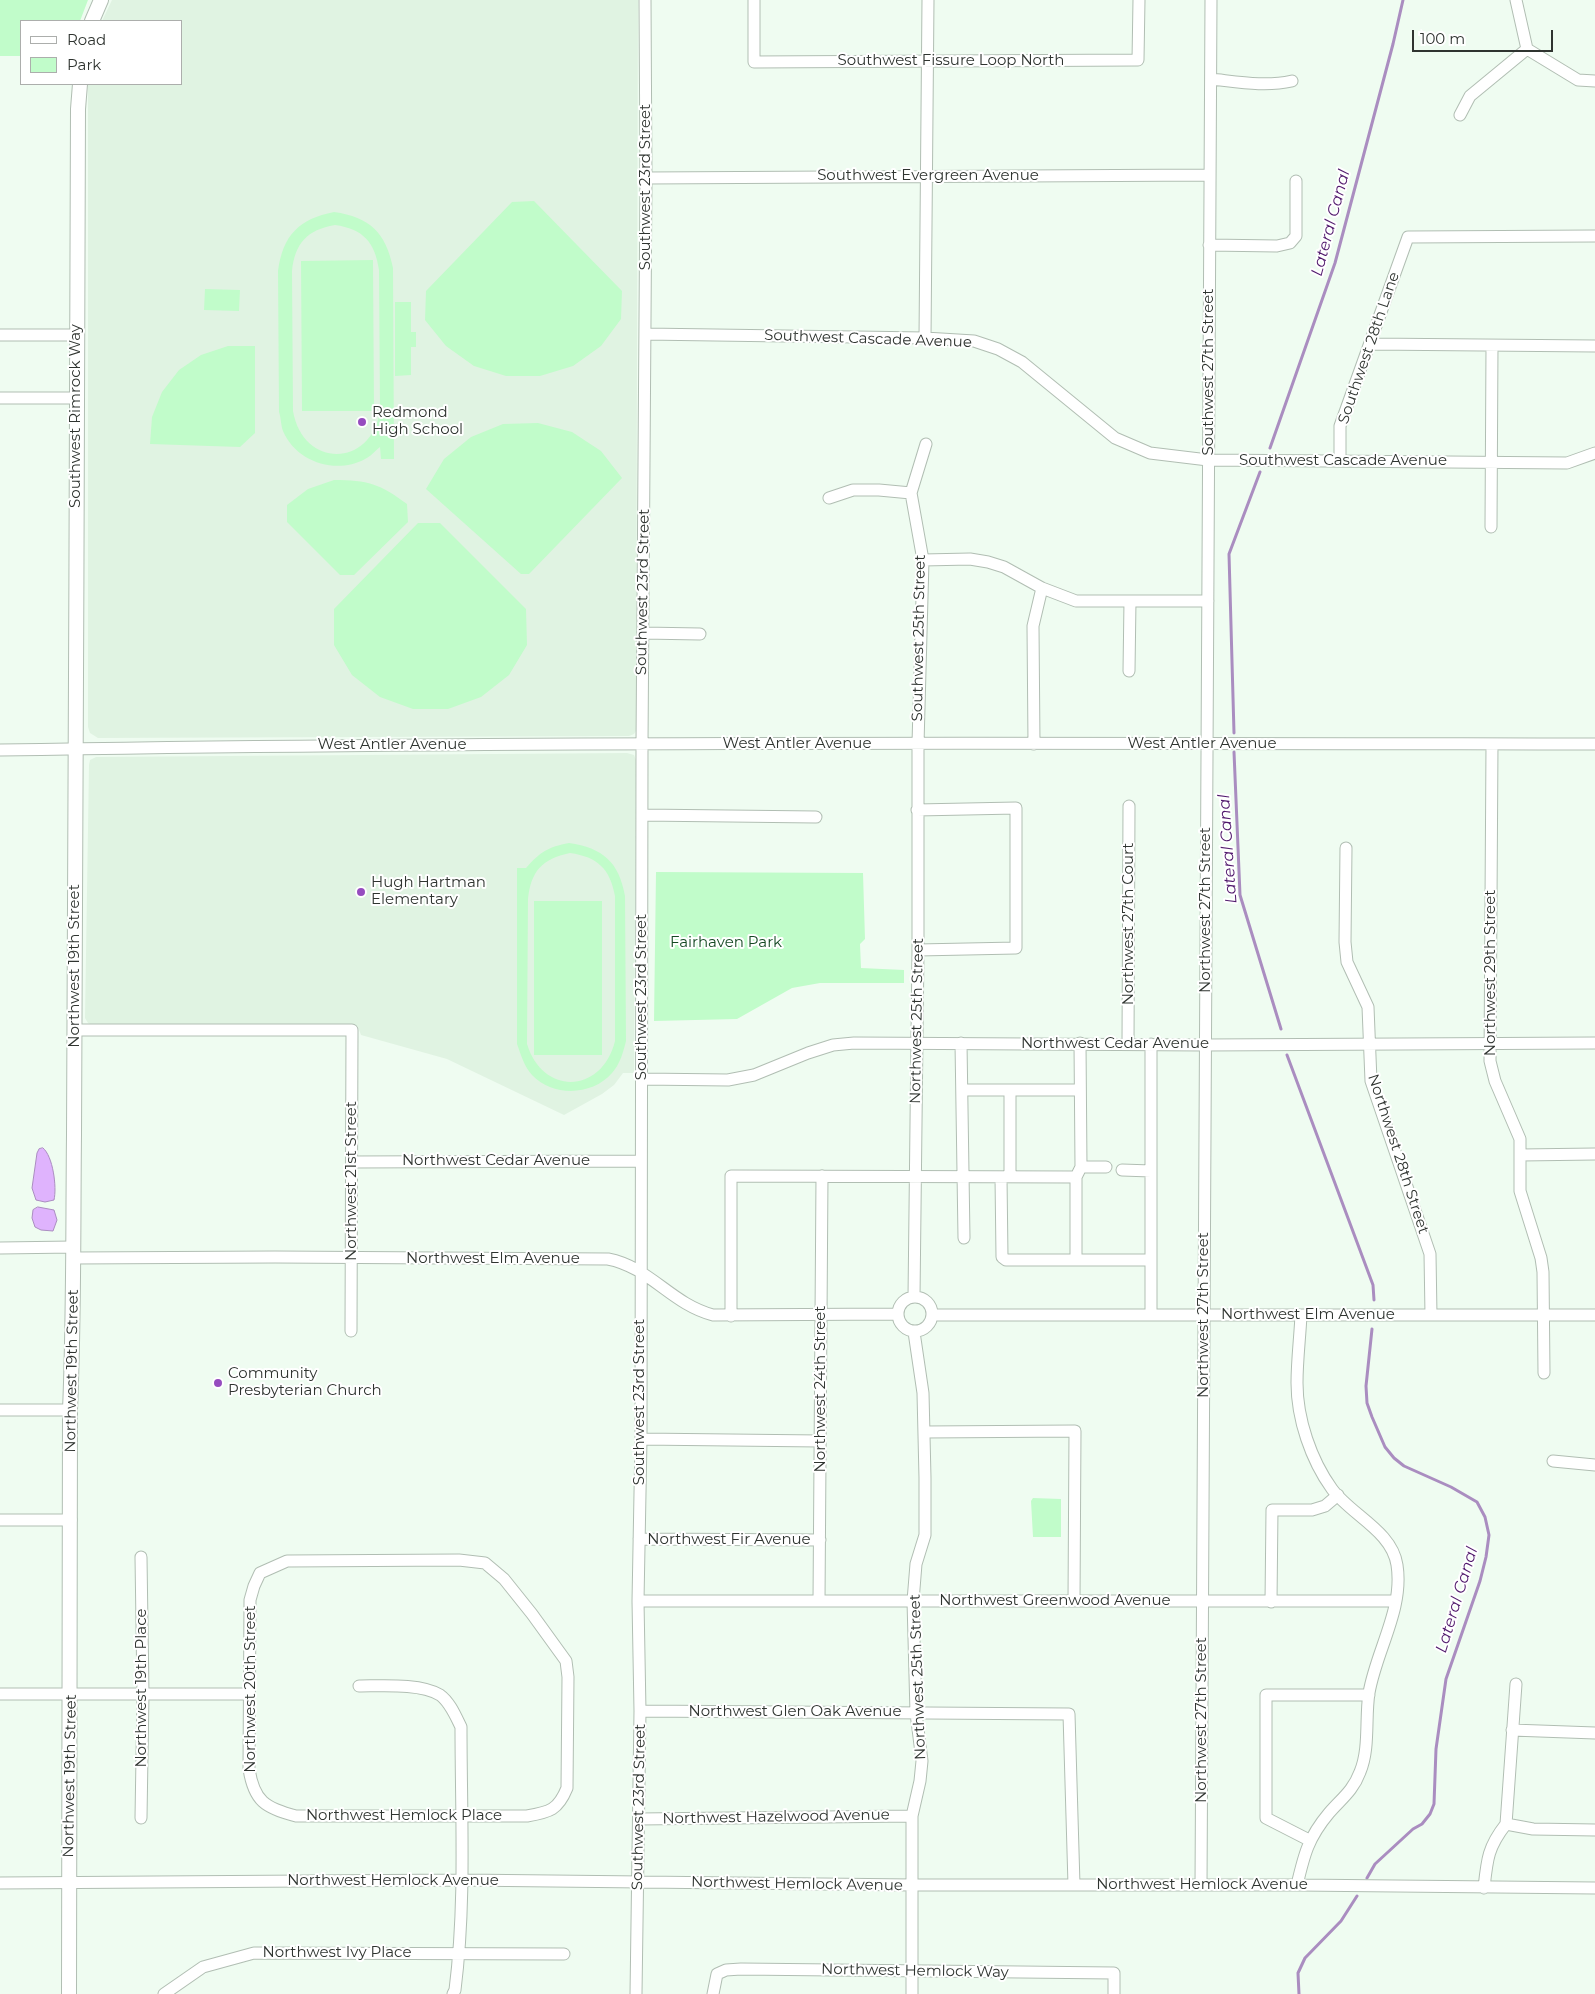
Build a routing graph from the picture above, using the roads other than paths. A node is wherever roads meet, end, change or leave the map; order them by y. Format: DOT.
graph roads {
  1 [pos="102,0"];
  2 [pos="645,0"];
  3 [pos="754,0"];
  4 [pos="928,0"];
  5 [pos="1139,0"];
  6 [pos="1211,0"];
  7 [pos="1516,0"];
  8 [pos="92,20"];
  9 [pos="1527,49"];
  10 [pos="927,61"];
  11 [pos="1211,79"];
  12 [pos="1595,81"];
  13 [pos="1292,82"];
  14 [pos="80,85"];
  15 [pos="1460,115"];
  16 [pos="1210,175"];
  17 [pos="926,176"];
  18 [pos="646,178"];
  19 [pos="1296,181"];
  20 [pos="1595,236"];
  21 [pos="1210,245"];
  22 [pos="645,334"];
  23 [pos="0,335"];
  24 [pos="76,335"];
  25 [pos="925,338"];
  26 [pos="1370,344"];
  27 [pos="1492,346"];
  28 [pos="1595,346"];
  29 [pos="0,398"];
  30 [pos="76,398"];
  31 [pos="926,444"];
  32 [pos="1595,453"];
  33 [pos="1208,460"];
  34 [pos="1340,461"];
  35 [pos="1492,462"];
  36 [pos="912,493"];
  37 [pos="829,498"];
  38 [pos="1491,527"];
  39 [pos="923,560"];
  40 [pos="1042,588"];
  41 [pos="1130,601"];
  42 [pos="1208,601"];
  43 [pos="643,633"];
  44 [pos="700,634"];
  45 [pos="1129,671"];
  46 [pos="642,744"];
  47 [pos="918,744"];
  48 [pos="1034,744"];
  49 [pos="1207,744"];
  50 [pos="1492,744"];
  51 [pos="1595,744"];
  52 [pos="77,748"];
  53 [pos="0,750"];
  54 [pos="1129,806"];
  55 [pos="917,810"];
  56 [pos="642,815"];
  57 [pos="816,817"];
  58 [pos="1346,848"];
  59 [pos="918,950"];
  60 [pos="76,1030"];
  61 [pos="1490,1042"];
  62 [pos="917,1043"];
  63 [pos="961,1043"];
  64 [pos="1080,1043"];
  65 [pos="1128,1043"];
  66 [pos="1370,1043"];
  67 [pos="1595,1043"];
  68 [pos="1151,1044"];
  69 [pos="1205,1044"];
  70 [pos="642,1079"];
  71 [pos="962,1090"];
  72 [pos="1010,1090"];
  73 [pos="1080,1090"];
  74 [pos="1595,1154"];
  75 [pos="1521,1155"];
  76 [pos="641,1161"];
  77 [pos="352,1162"];
  78 [pos="1106,1167"];
  79 [pos="1122,1170"];
  80 [pos="1151,1170"];
  81 [pos="1078,1172"];
  82 [pos="822,1176"];
  83 [pos="915,1177"];
  84 [pos="964,1177"];
  85 [pos="1005,1177"];
  86 [pos="964,1238"];
  87 [pos="0,1248"];
  88 [pos="74,1252"];
  89 [pos="351,1258"];
  90 [pos="1076,1260"];
  91 [pos="1151,1260"];
  92 [pos="640,1271"];
  93 [pos="914,1297"];
  94 [pos="897,1314"];
  95 [pos="932,1315"];
  96 [pos="1151,1315"];
  97 [pos="1204,1315"];
  98 [pos="1301,1315"];
  99 [pos="1431,1315"];
  100 [pos="1543,1315"];
  101 [pos="1595,1315"];
  102 [pos="730,1316"];
  103 [pos="821,1316"];
  104 [pos="351,1331"];
  105 [pos="914,1332"];
  106 [pos="1544,1373"];
  107 [pos="0,1410"];
  108 [pos="70,1410"];
  109 [pos="925,1432"];
  110 [pos="641,1439"];
  111 [pos="820,1440"];
  112 [pos="1553,1461"];
  113 [pos="1595,1465"];
  114 [pos="1338,1495"];
  115 [pos="0,1520"];
  116 [pos="71,1520"];
  117 [pos="639,1540"];
  118 [pos="820,1540"];
  119 [pos="141,1557"];
  120 [pos="638,1601"];
  121 [pos="819,1601"];
  122 [pos="914,1601"];
  123 [pos="1074,1601"];
  124 [pos="1203,1601"];
  125 [pos="1396,1601"];
  126 [pos="1271,1602"];
  127 [pos="1516,1684"];
  128 [pos="360,1686"];
  129 [pos="0,1694"];
  130 [pos="71,1694"];
  131 [pos="143,1694"];
  132 [pos="249,1694"];
  133 [pos="1369,1695"];
  134 [pos="640,1711"];
  135 [pos="916,1713"];
  136 [pos="1512,1730"];
  137 [pos="1595,1733"];
  138 [pos="262,1803"];
  139 [pos="548,1812"];
  140 [pos="462,1815"];
  141 [pos="912,1816"];
  142 [pos="140,1818"];
  143 [pos="639,1818"];
  144 [pos="1506,1824"];
  145 [pos="1595,1830"];
  146 [pos="1309,1840"];
  147 [pos="462,1880"];
  148 [pos="0,1882"];
  149 [pos="638,1882"];
  150 [pos="69,1883"];
  151 [pos="913,1885"];
  152 [pos="1074,1885"];
  153 [pos="1201,1885"];
  154 [pos="1298,1885"];
  155 [pos="1484,1888"];
  156 [pos="1595,1888"];
  157 [pos="460,1953"];
  158 [pos="564,1954"];
  159 [pos="912,1971"];
  160 [pos="69,1994"];
  161 [pos="164,1994"];
  162 [pos="453,1994"];
  163 [pos="636,1994"];
  164 [pos="713,1994"];
  165 [pos="912,1994"];
  166 [pos="1114,1994"];
  1 -- 8 [label="main road"];
  2 -- 18 [label="street, Southwest 23rd Street"];
  3 -- 10 [label="street, Southwest Fissure Loop North"];
  4 -- 10 [label="street"];
  5 -- 10 [label="street, Southwest Fissure Loop North"];
  6 -- 11 [label="street, Southwest 27th Street"];
  7 -- 9 [label="street"];
  9 -- 12 [label="street"];
  9 -- 15 [label="street"];
  10 -- 17 [label="street"];
  11 -- 13 [label="street"];
  11 -- 16 [label="street, Southwest 27th Street"];
  14 -- 24 [label="main road, Southwest Rimrock Way"];
  16 -- 17 [label="street, Southwest Evergreen Avenue"];
  16 -- 21 [label="street, Southwest 27th Street"];
  17 -- 18 [label="street, Southwest Evergreen Avenue"];
  17 -- 25 [label="street"];
  18 -- 22 [label="street, Southwest 23rd Street"];
  19 -- 21 [label="street"];
  20 -- 26 [label="street, Southwest 28th Lane"];
  21 -- 33 [label="street, Southwest 27th Street"];
  22 -- 25 [label="street, Southwest Cascade Avenue"];
  22 -- 43 [label="street, Southwest 23rd Street"];
  23 -- 24 [label="street"];
  24 -- 30 [label="main road, Southwest Rimrock Way"];
  25 -- 33 [label="street, Southwest Cascade Avenue"];
  26 -- 27 [label="street"];
  26 -- 34 [label="street, Southwest 28th Lane"];
  27 -- 28 [label="street"];
  27 -- 35 [label="street"];
  29 -- 30 [label="street"];
  30 -- 52 [label="main road, Southwest Rimrock Way"];
  31 -- 36 [label="street, Southwest 25th Street"];
  32 -- 35 [label="street, Southwest Cascade Avenue"];
  33 -- 34 [label="street, Southwest Cascade Avenue"];
  33 -- 42 [label="street, Southwest 27th Street"];
  34 -- 35 [label="street, Southwest Cascade Avenue"];
  35 -- 38 [label="street"];
  36 -- 37 [label="street"];
  36 -- 39 [label="street, Southwest 25th Street"];
  39 -- 40 [label="street"];
  39 -- 47 [label="street, Southwest 25th Street"];
  40 -- 41 [label="street"];
  40 -- 48 [label="street"];
  41 -- 42 [label="street"];
  41 -- 45 [label="street"];
  42 -- 49 [label="street, Southwest 27th Street"];
  43 -- 44 [label="street"];
  43 -- 46 [label="street, Southwest 23rd Street"];
  46 -- 47 [label="street, West Antler Avenue"];
  46 -- 52 [label="street, West Antler Avenue"];
  46 -- 56 [label="street, Southwest 23rd Street"];
  47 -- 48 [label="street, West Antler Avenue"];
  47 -- 55 [label="street, Northwest 25th Street"];
  48 -- 49 [label="street, West Antler Avenue"];
  49 -- 50 [label="street, West Antler Avenue"];
  49 -- 69 [label="street, Northwest 27th Street"];
  50 -- 51 [label="street, West Antler Avenue"];
  50 -- 61 [label="street, Northwest 29th Street"];
  52 -- 53 [label="street, West Antler Avenue"];
  52 -- 60 [label="main road, Northwest 19th Street"];
  54 -- 65 [label="street, Northwest 27th Court"];
  55 -- 59 [label="street, Northwest 25th Street"];
  55 -- 59 [label="street"];
  56 -- 57 [label="street"];
  56 -- 70 [label="street, Southwest 23rd Street"];
  58 -- 66 [label="street, Northwest 28th Street"];
  59 -- 62 [label="street, Northwest 25th Street"];
  60 -- 77 [label="street, Northwest 21st Street"];
  60 -- 88 [label="main road, Northwest 19th Street"];
  61 -- 66 [label="street, Northwest Cedar Avenue"];
  61 -- 67 [label="street, Northwest Cedar Avenue"];
  61 -- 75 [label="street, Northwest 29th Street"];
  62 -- 63 [label="street, Northwest Cedar Avenue"];
  62 -- 70 [label="street, Northwest Cedar Avenue"];
  62 -- 83 [label="street, Northwest 25th Street"];
  63 -- 64 [label="street, Northwest Cedar Avenue"];
  63 -- 71 [label="street"];
  64 -- 65 [label="street, Northwest Cedar Avenue"];
  64 -- 73 [label="street"];
  65 -- 68 [label="street, Northwest Cedar Avenue"];
  66 -- 69 [label="street, Northwest Cedar Avenue"];
  66 -- 99 [label="street, Northwest 28th Street"];
  68 -- 69 [label="street, Northwest Cedar Avenue"];
  68 -- 80 [label="street"];
  69 -- 97 [label="street, Northwest 27th Street"];
  70 -- 76 [label="street, Southwest 23rd Street"];
  71 -- 72 [label="street"];
  71 -- 84 [label="street"];
  72 -- 73 [label="street"];
  72 -- 85 [label="street"];
  73 -- 81 [label="street"];
  74 -- 75 [label="street"];
  75 -- 100 [label="street, Northwest 29th Street"];
  76 -- 77 [label="street, Northwest Cedar Avenue"];
  76 -- 92 [label="street, Southwest 23rd Street"];
  77 -- 89 [label="street, Northwest 21st Street"];
  78 -- 81 [label="street"];
  79 -- 80 [label="street"];
  80 -- 91 [label="street"];
  81 -- 85 [label="street"];
  81 -- 90 [label="street"];
  82 -- 83 [label="street"];
  82 -- 102 [label="street"];
  82 -- 103 [label="street, Northwest 24th Street"];
  83 -- 84 [label="street"];
  83 -- 93 [label="street, Northwest 25th Street"];
  84 -- 85 [label="street"];
  84 -- 86 [label="street"];
  85 -- 90 [label="street"];
  87 -- 88 [label="street, Northwest Elm Avenue"];
  88 -- 89 [label="street, Northwest Elm Avenue"];
  88 -- 108 [label="main road, Northwest 19th Street"];
  89 -- 92 [label="street, Northwest Elm Avenue"];
  89 -- 104 [label="street, Northwest 21st Street"];
  90 -- 91 [label="street"];
  91 -- 96 [label="street"];
  92 -- 102 [label="street, Northwest Elm Avenue"];
  92 -- 110 [label="street, Southwest 23rd Street"];
  93 -- 94 [label="street"];
  93 -- 95 [label="street"];
  94 -- 103 [label="street, Northwest Elm Avenue"];
  94 -- 105 [label="street"];
  95 -- 96 [label="street, Northwest Elm Avenue"];
  95 -- 105 [label="street"];
  96 -- 97 [label="street, Northwest Elm Avenue"];
  97 -- 98 [label="street, Northwest Elm Avenue"];
  97 -- 124 [label="street, Northwest 27th Street"];
  98 -- 99 [label="street, Northwest Elm Avenue"];
  98 -- 114 [label="street"];
  99 -- 100 [label="street, Northwest Elm Avenue"];
  100 -- 101 [label="street, Northwest Elm Avenue"];
  100 -- 106 [label="street, Northwest 29th Street"];
  102 -- 103 [label="street, Northwest Elm Avenue"];
  103 -- 111 [label="street, Northwest 24th Street"];
  105 -- 109 [label="street, Northwest 25th Street"];
  107 -- 108 [label="street"];
  108 -- 116 [label="main road, Northwest 19th Street"];
  109 -- 122 [label="street, Northwest 25th Street"];
  109 -- 123 [label="street"];
  110 -- 111 [label="street"];
  110 -- 117 [label="street, Southwest 23rd Street"];
  111 -- 118 [label="street, Northwest 24th Street"];
  112 -- 113 [label="street"];
  114 -- 125 [label="street"];
  114 -- 126 [label="street"];
  115 -- 116 [label="street"];
  116 -- 130 [label="main road, Northwest 19th Street"];
  117 -- 118 [label="street, Northwest Fir Avenue"];
  117 -- 120 [label="street, Southwest 23rd Street"];
  118 -- 121 [label="street, Northwest 24th Street"];
  119 -- 131 [label="street, Northwest 19th Place"];
  120 -- 121 [label="street, Northwest Greenwood Avenue"];
  120 -- 134 [label="street, Southwest 23rd Street"];
  121 -- 122 [label="street, Northwest Greenwood Avenue"];
  122 -- 123 [label="street, Northwest Greenwood Avenue"];
  122 -- 135 [label="street, Northwest 25th Street"];
  123 -- 124 [label="street, Northwest Greenwood Avenue"];
  124 -- 126 [label="street, Northwest Greenwood Avenue"];
  124 -- 153 [label="street, Northwest 27th Street"];
  125 -- 126 [label="street, Northwest Greenwood Avenue"];
  125 -- 133 [label="street"];
  127 -- 136 [label="street"];
  128 -- 140 [label="street"];
  129 -- 130 [label="street"];
  130 -- 131 [label="street"];
  130 -- 150 [label="main road, Northwest 19th Street"];
  131 -- 132 [label="street"];
  131 -- 142 [label="street, Northwest 19th Place"];
  132 -- 138 [label="street, Northwest 20th Street"];
  132 -- 139 [label="street, Northwest 20th Street"];
  133 -- 146 [label="street"];
  133 -- 146 [label="street"];
  134 -- 135 [label="street, Northwest Glen Oak Avenue"];
  134 -- 143 [label="street, Southwest 23rd Street"];
  135 -- 141 [label="street, Northwest 25th Street"];
  135 -- 152 [label="street, Northwest Glen Oak Avenue"];
  136 -- 137 [label="street"];
  136 -- 144 [label="street"];
  138 -- 140 [label="street, Northwest Hemlock Place"];
  139 -- 140 [label="street, Northwest Hemlock Place"];
  140 -- 147 [label="street"];
  141 -- 143 [label="street, Northwest Hazelwood Avenue"];
  141 -- 151 [label="street, Northwest 25th Street"];
  143 -- 149 [label="street, Southwest 23rd Street"];
  144 -- 145 [label="street"];
  144 -- 155 [label="street"];
  146 -- 154 [label="street"];
  147 -- 149 [label="street, Northwest Hemlock Avenue"];
  147 -- 150 [label="street, Northwest Hemlock Avenue"];
  147 -- 157 [label="street"];
  148 -- 150 [label="street, Northwest Hemlock Avenue"];
  149 -- 151 [label="street, Northwest Hemlock Avenue"];
  149 -- 163 [label="street, Southwest 23rd Street"];
  150 -- 160 [label="main road, Northwest 19th Street"];
  151 -- 152 [label="street, Northwest Hemlock Avenue"];
  151 -- 159 [label="street, Northwest 25th Street"];
  152 -- 153 [label="street, Northwest Hemlock Avenue"];
  153 -- 154 [label="street, Northwest Hemlock Avenue"];
  154 -- 155 [label="street, Northwest Hemlock Avenue"];
  155 -- 156 [label="street, Northwest Hemlock Avenue"];
  157 -- 158 [label="street, Northwest Ivy Place"];
  157 -- 161 [label="street, Northwest Ivy Place"];
  157 -- 162 [label="street"];
  159 -- 164 [label="street, Northwest Hemlock Way"];
  159 -- 165 [label="street, Northwest 25th Street"];
  159 -- 166 [label="street, Northwest Hemlock Way"];
}
